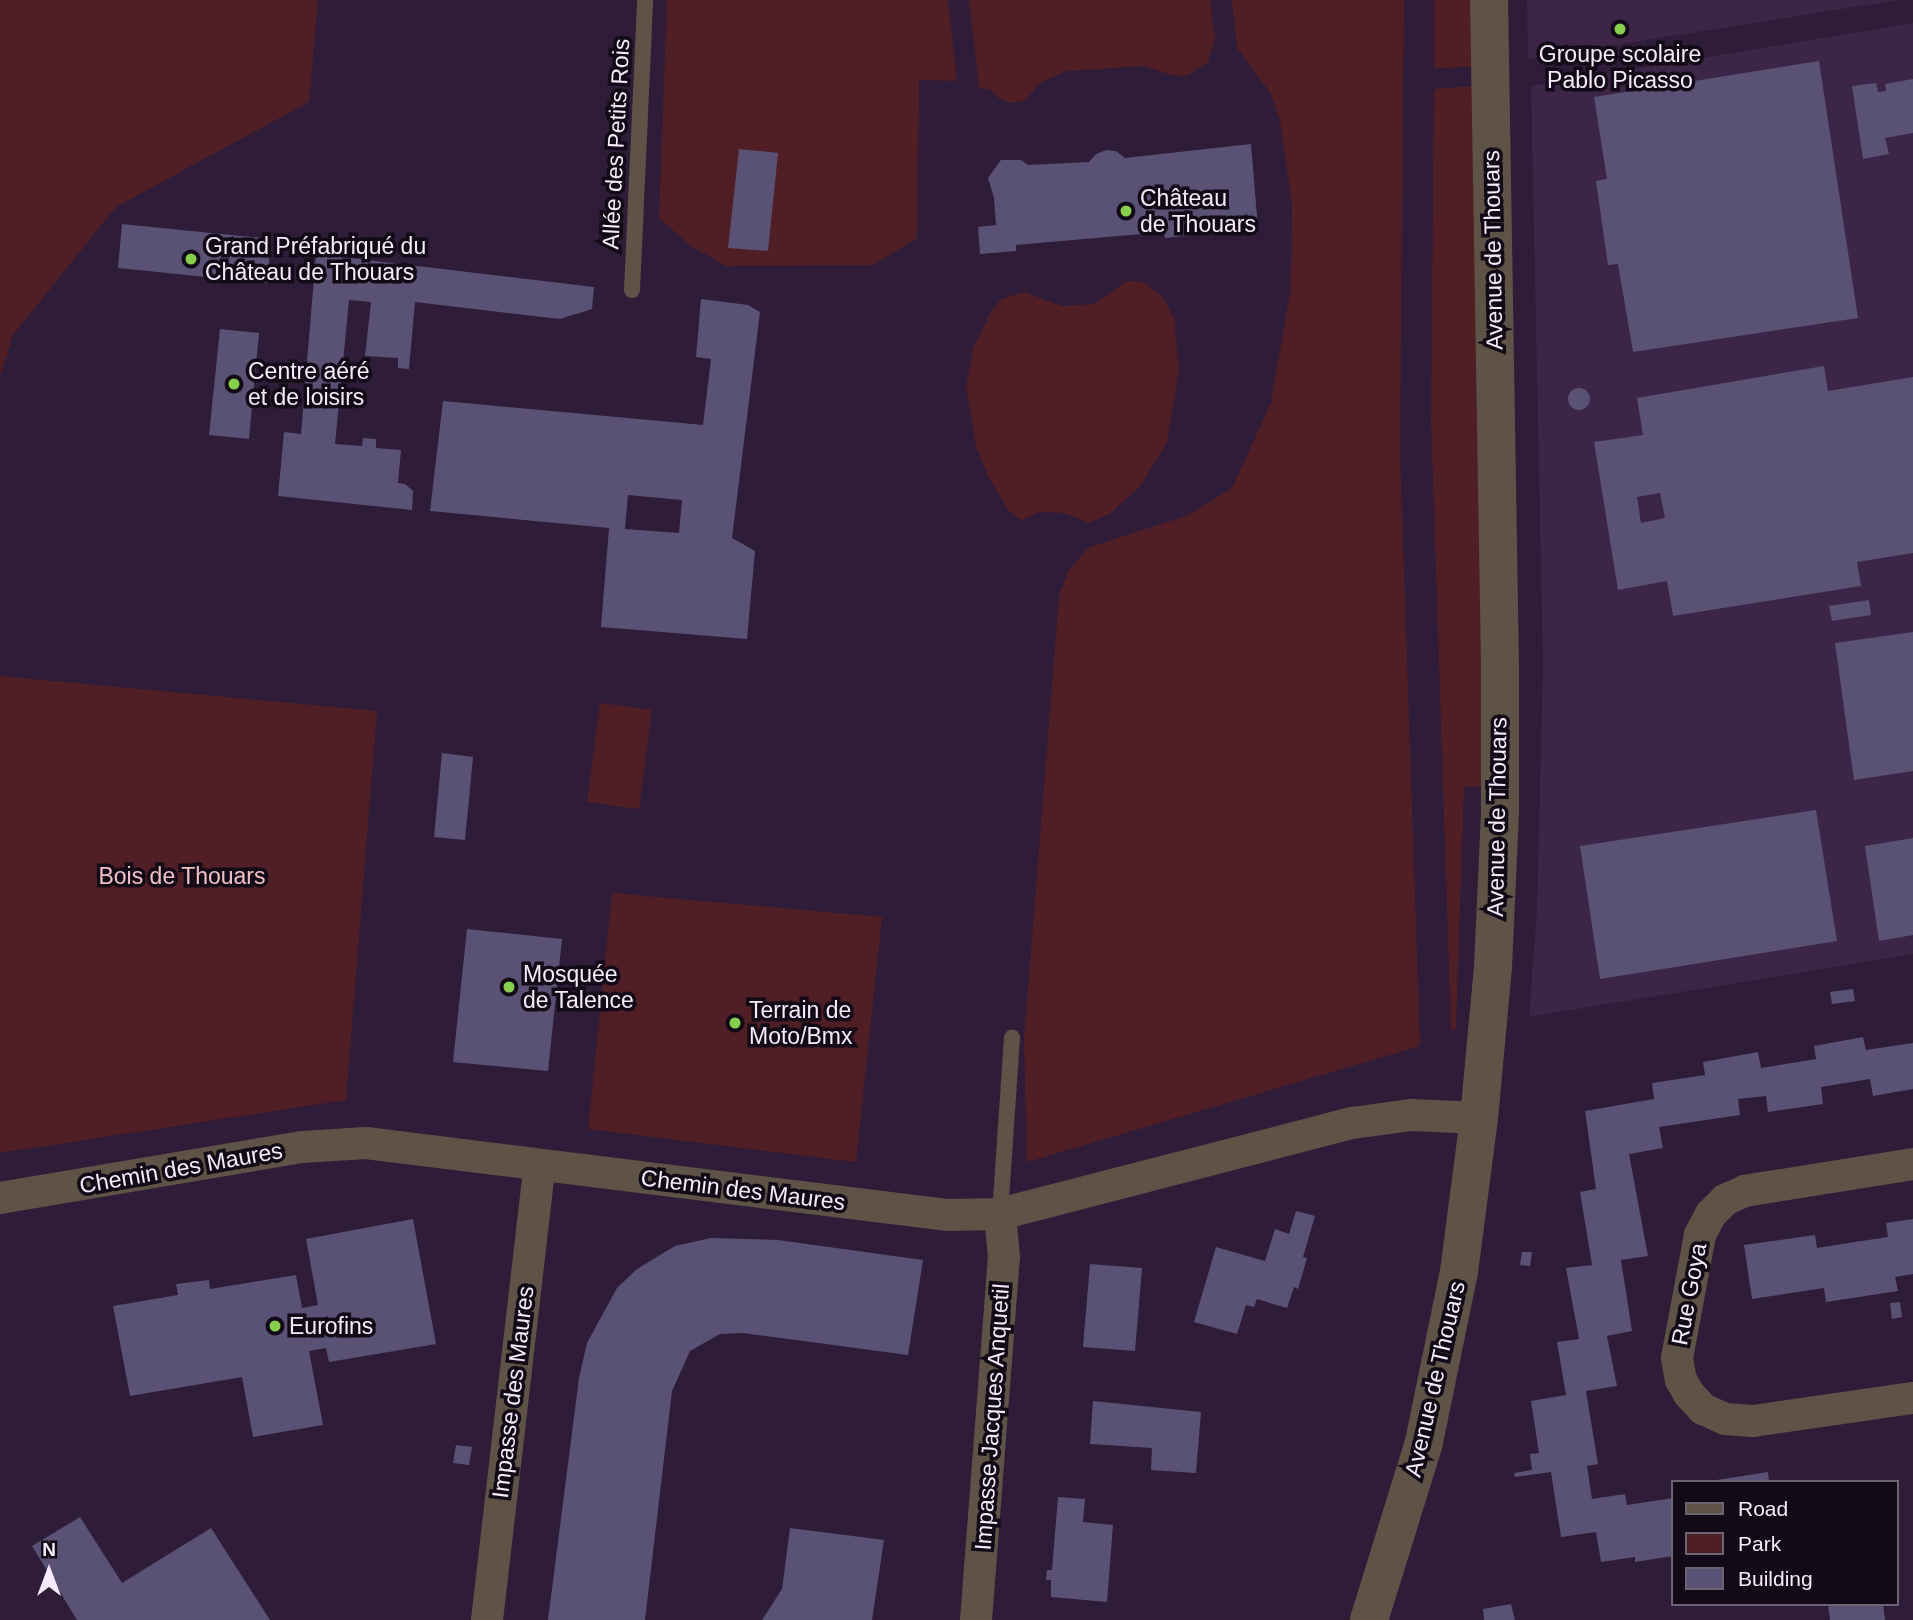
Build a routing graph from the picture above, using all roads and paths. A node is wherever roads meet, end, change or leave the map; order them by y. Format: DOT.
graph roads {
  1 [pos="645,0"];
  2 [pos="1489,0"];
  3 [pos="632,290"];
  4 [pos="1012,1037"];
  5 [pos="1479,1118"];
  6 [pos="540,1164"];
  7 [pos="1913,1164"];
  8 [pos="0,1198"];
  9 [pos="1000,1214"];
  10 [pos="1913,1398"];
  11 [pos="487,1620"];
  12 [pos="976,1620"];
  13 [pos="1369,1620"];
  1 -- 3 [label="lane, Allée des Petits Rois"];
  2 -- 5 [label="street, Avenue de Thouars"];
  4 -- 9 [label="lane"];
  5 -- 9 [label="street, Chemin des Maures"];
  5 -- 13 [label="street, Avenue de Thouars"];
  6 -- 8 [label="street, Chemin des Maures"];
  6 -- 9 [label="street, Chemin des Maures"];
  6 -- 11 [label="street, Impasse des Maures"];
  7 -- 10 [label="street, Rue Goya"];
  9 -- 12 [label="street, Impasse Jacques Anquetil"];
}
